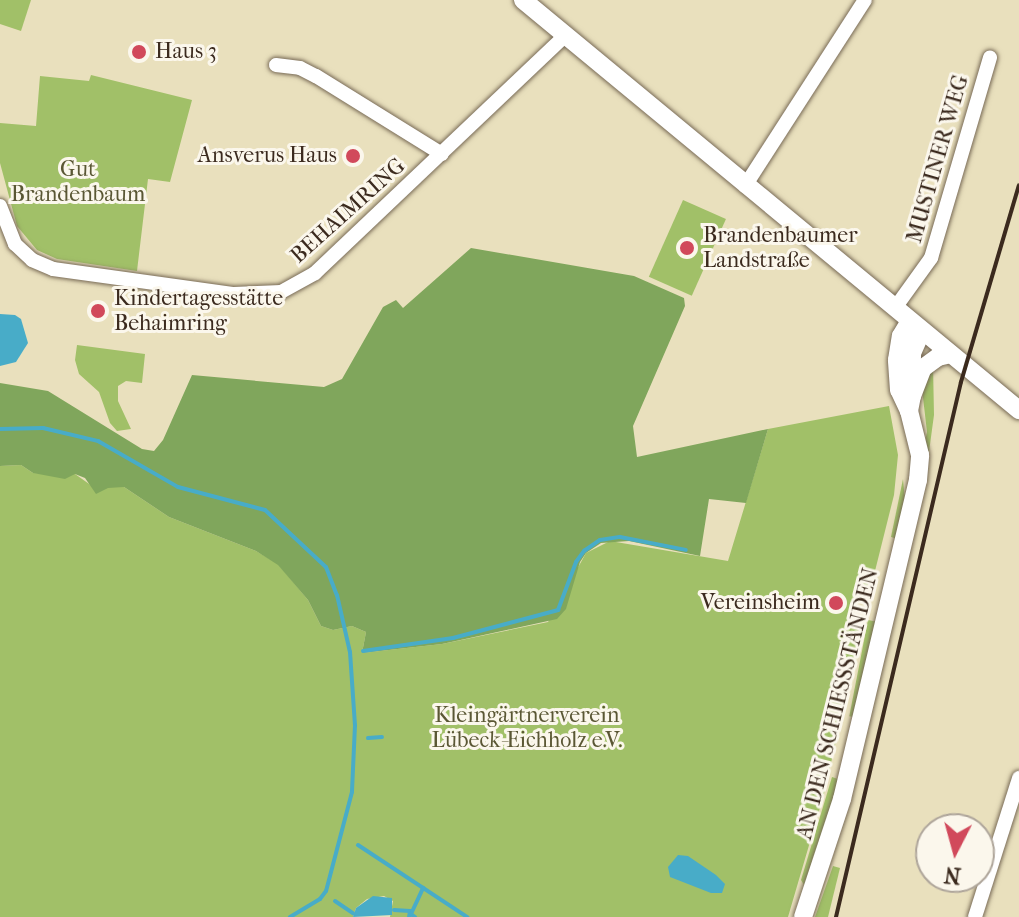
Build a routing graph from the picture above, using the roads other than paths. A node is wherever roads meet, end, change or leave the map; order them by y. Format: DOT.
graph roads {
  1 [pos="523,0"];
  2 [pos="865,0"];
  3 [pos="566,35"];
  4 [pos="990,58"];
  5 [pos="276,65"];
  6 [pos="442,154"];
  7 [pos="745,186"];
  8 [pos="0,206"];
  9 [pos="895,308"];
  10 [pos="916,326"];
  11 [pos="951,354"];
  12 [pos="910,403"];
  13 [pos="1017,403"];
  14 [pos="1019,778"];
  15 [pos="803,917"];
  16 [pos="975,917"];
  1 -- 3 [label="street"];
  2 -- 7 [label="street"];
  3 -- 6 [label="street, BEHAIMRING"];
  3 -- 7 [label="street"];
  4 -- 9 [label="street, MUSTINER WEG"];
  5 -- 6 [label="street"];
  6 -- 8 [label="street, BEHAIMRING"];
  7 -- 9 [label="street"];
  9 -- 10 [label="street"];
  10 -- 11 [label="street"];
  10 -- 12 [label="street, AN DEN SCHIESSSTÄNDEN"];
  11 -- 12 [label="street"];
  11 -- 13 [label="street"];
  12 -- 15 [label="street, AN DEN SCHIESSSTÄNDEN"];
  14 -- 16 [label="street"];
}
